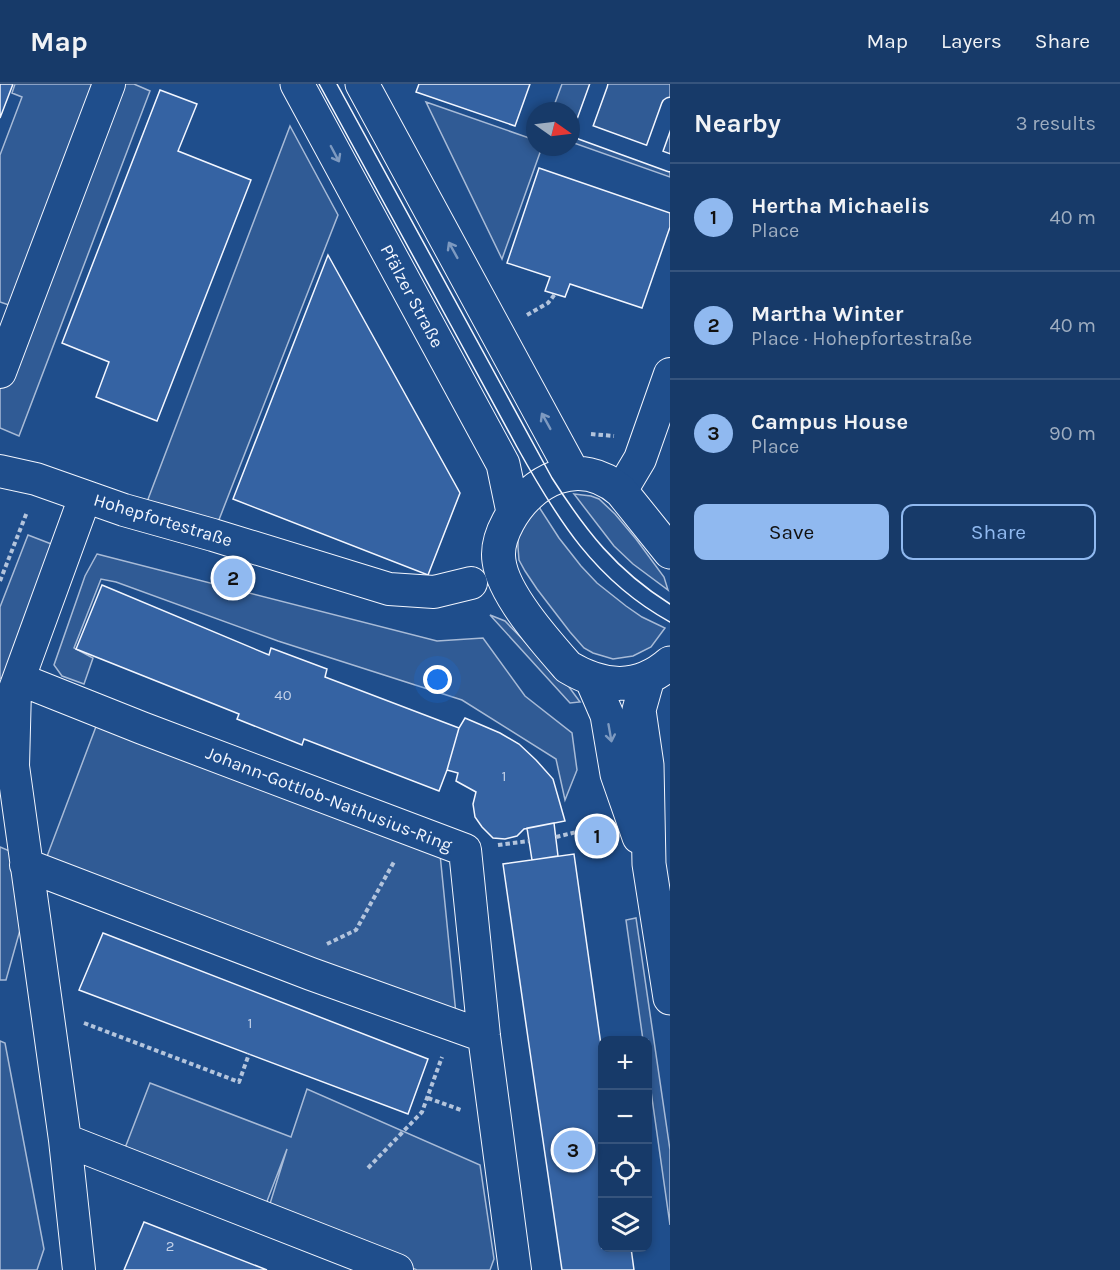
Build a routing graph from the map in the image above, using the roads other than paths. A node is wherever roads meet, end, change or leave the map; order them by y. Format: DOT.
graph roads {
  1 [pos="109,84"];
  2 [pos="297,84"];
  3 [pos="362,84"];
  4 [pos="599,84"];
  5 [pos="670,106"];
  6 [pos="652,156"];
  7 [pos="670,163"];
  8 [pos="0,372"];
  9 [pos="670,374"];
  10 [pos="0,471"];
  11 [pos="573,473"];
  12 [pos="621,491"];
  13 [pos="86,497"];
  14 [pos="513,512"];
  15 [pos="670,552"];
  16 [pos="501,572"];
  17 [pos="471,583"];
  18 [pos="659,670"];
  19 [pos="591,678"];
  20 [pos="19,679"];
  21 [pos="649,864"];
  22 [pos="26,866"];
  23 [pos="670,998"];
  24 [pos="484,1036"];
  25 [pos="65,1140"];
  26 [pos="80,1270"];
  27 [pos="397,1270"];
  28 [pos="514,1270"];
  1 -- 8 [label="street"];
  2 -- 14 [label="street, Pfälzer Straße, one-way"];
  11 -- 3 [label="street, one-way"];
  4 -- 6 [label="lane"];
  5 -- 6 [label="lane"];
  6 -- 7 [label="lane"];
  9 -- 12 [label="street"];
  10 -- 13 [label="street, Hohepfortestraße"];
  11 -- 12 [label="street"];
  11 -- 14 [label="street"];
  12 -- 15 [label="street"];
  13 -- 17 [label="street, Hohepfortestraße"];
  13 -- 20 [label="street"];
  14 -- 16 [label="street"];
  16 -- 17 [label="lane, Hohepfortestraße"];
  16 -- 19 [label="street"];
  18 -- 19 [label="street"];
  18 -- 21 [label="street"];
  19 -- 21 [label="street, one-way"];
  20 -- 22 [label="street"];
  20 -- 24 [label="street, Johann-Gottlob-Nathusius-Ring"];
  21 -- 23 [label="street"];
  22 -- 24 [label="street"];
  22 -- 25 [label="street"];
  24 -- 28 [label="street, Johann-Gottlob-Nathusius-Ring"];
  25 -- 26 [label="street"];
  25 -- 27 [label="street"];
}
